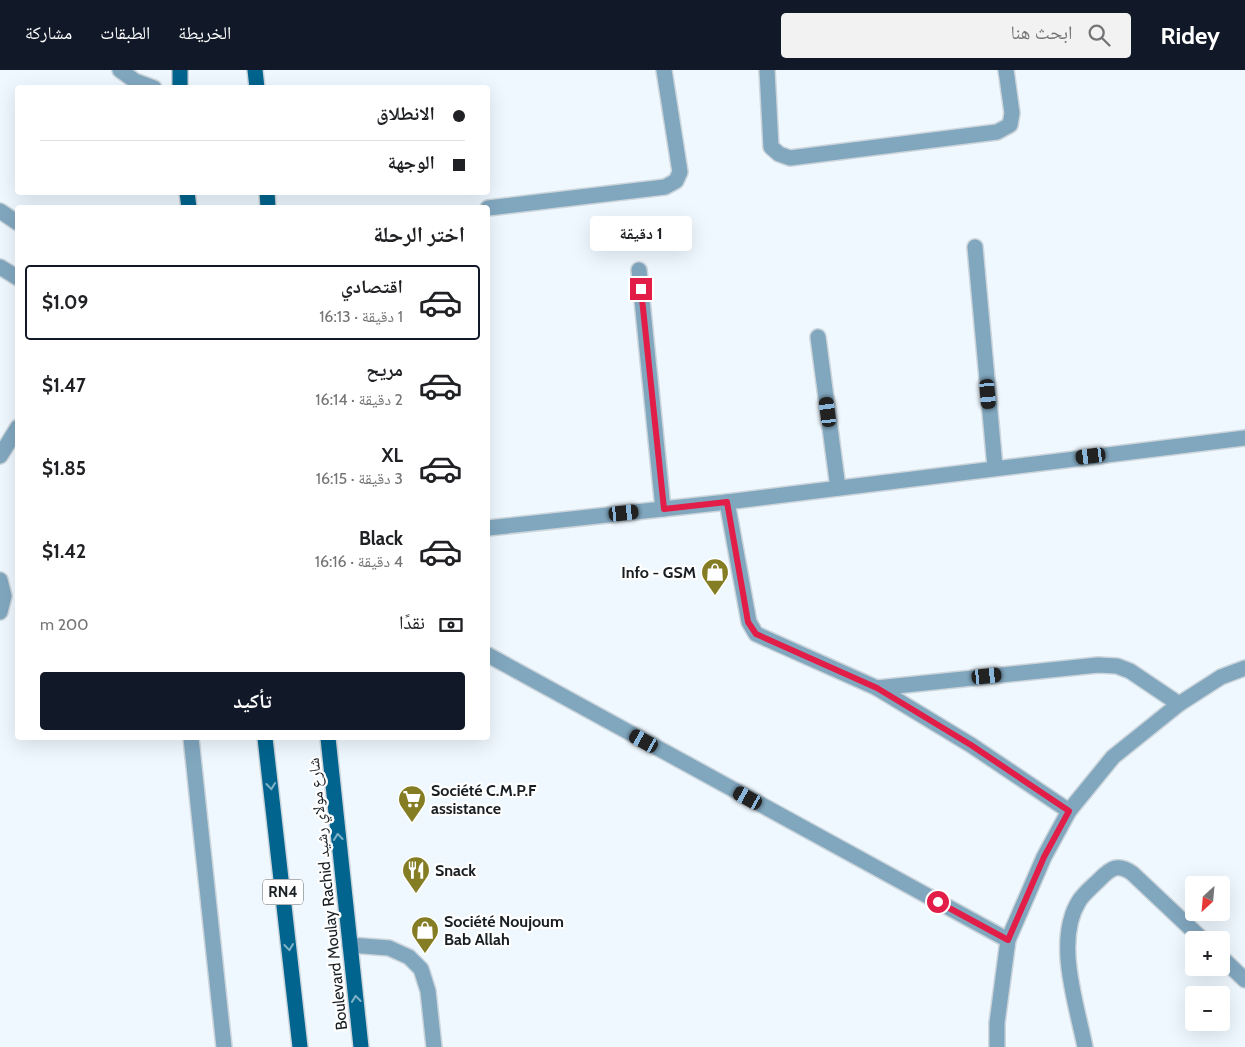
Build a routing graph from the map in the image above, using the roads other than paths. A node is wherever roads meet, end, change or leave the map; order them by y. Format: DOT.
graph roads {
  1 [pos="120,70"];
  2 [pos="180,70"];
  3 [pos="255,70"];
  4 [pos="664,70"];
  5 [pos="767,70"];
  6 [pos="1006,70"];
  7 [pos="146,85"];
  8 [pos="180,85"];
  9 [pos="256,85"];
  10 [pos="490,208"];
  11 [pos="0,211"];
  12 [pos="15,221"];
  13 [pos="975,247"];
  14 [pos="0,267"];
  15 [pos="639,270"];
  16 [pos="15,276"];
  17 [pos="818,337"];
  18 [pos="15,432"];
  19 [pos="1245,438"];
  20 [pos="0,456"];
  21 [pos="995,468"];
  22 [pos="838,488"];
  23 [pos="727,502"];
  24 [pos="664,509"];
  25 [pos="490,528"];
  26 [pos="0,580"];
  27 [pos="0,612"];
  28 [pos="490,656"];
  29 [pos="1245,668"];
  30 [pos="877,688"];
  31 [pos="1179,704"];
  32 [pos="191,740"];
  33 [pos="265,740"];
  34 [pos="328,740"];
  35 [pos="1069,811"];
  36 [pos="1193,931"];
  37 [pos="1008,940"];
  38 [pos="350,945"];
  39 [pos="1230,966"];
  40 [pos="1245,980"];
  41 [pos="224,1047"];
  42 [pos="300,1047"];
  43 [pos="361,1047"];
  44 [pos="434,1047"];
  45 [pos="997,1047"];
  46 [pos="1086,1047"];
  1 -- 7 [label="street"];
  2 -- 8 [label="main road"];
  3 -- 9 [label="main road"];
  4 -- 10 [label="street"];
  5 -- 6 [label="street"];
  11 -- 12 [label="street"];
  13 -- 21 [label="street"];
  14 -- 16 [label="street"];
  15 -- 24 [label="street"];
  17 -- 22 [label="street"];
  18 -- 20 [label="street"];
  19 -- 21 [label="street"];
  21 -- 22 [label="street"];
  22 -- 23 [label="street"];
  23 -- 24 [label="street"];
  23 -- 30 [label="street"];
  24 -- 25 [label="street"];
  26 -- 27 [label="street"];
  28 -- 37 [label="street"];
  29 -- 31 [label="street"];
  30 -- 31 [label="street"];
  30 -- 35 [label="street"];
  31 -- 35 [label="street"];
  32 -- 41 [label="street"];
  33 -- 42 [label="main road, RN4, one-way"];
  38 -- 34 [label="main road, Boulevard Moulay Rachid شارع مولاي رشيد, one-way"];
  35 -- 37 [label="street"];
  36 -- 46 [label="street"];
  37 -- 45 [label="street"];
  43 -- 38 [label="main road, Boulevard Moulay Rachid شارع مولاي رشيد, one-way"];
  38 -- 44 [label="street"];
  39 -- 40 [label="street"];
}
